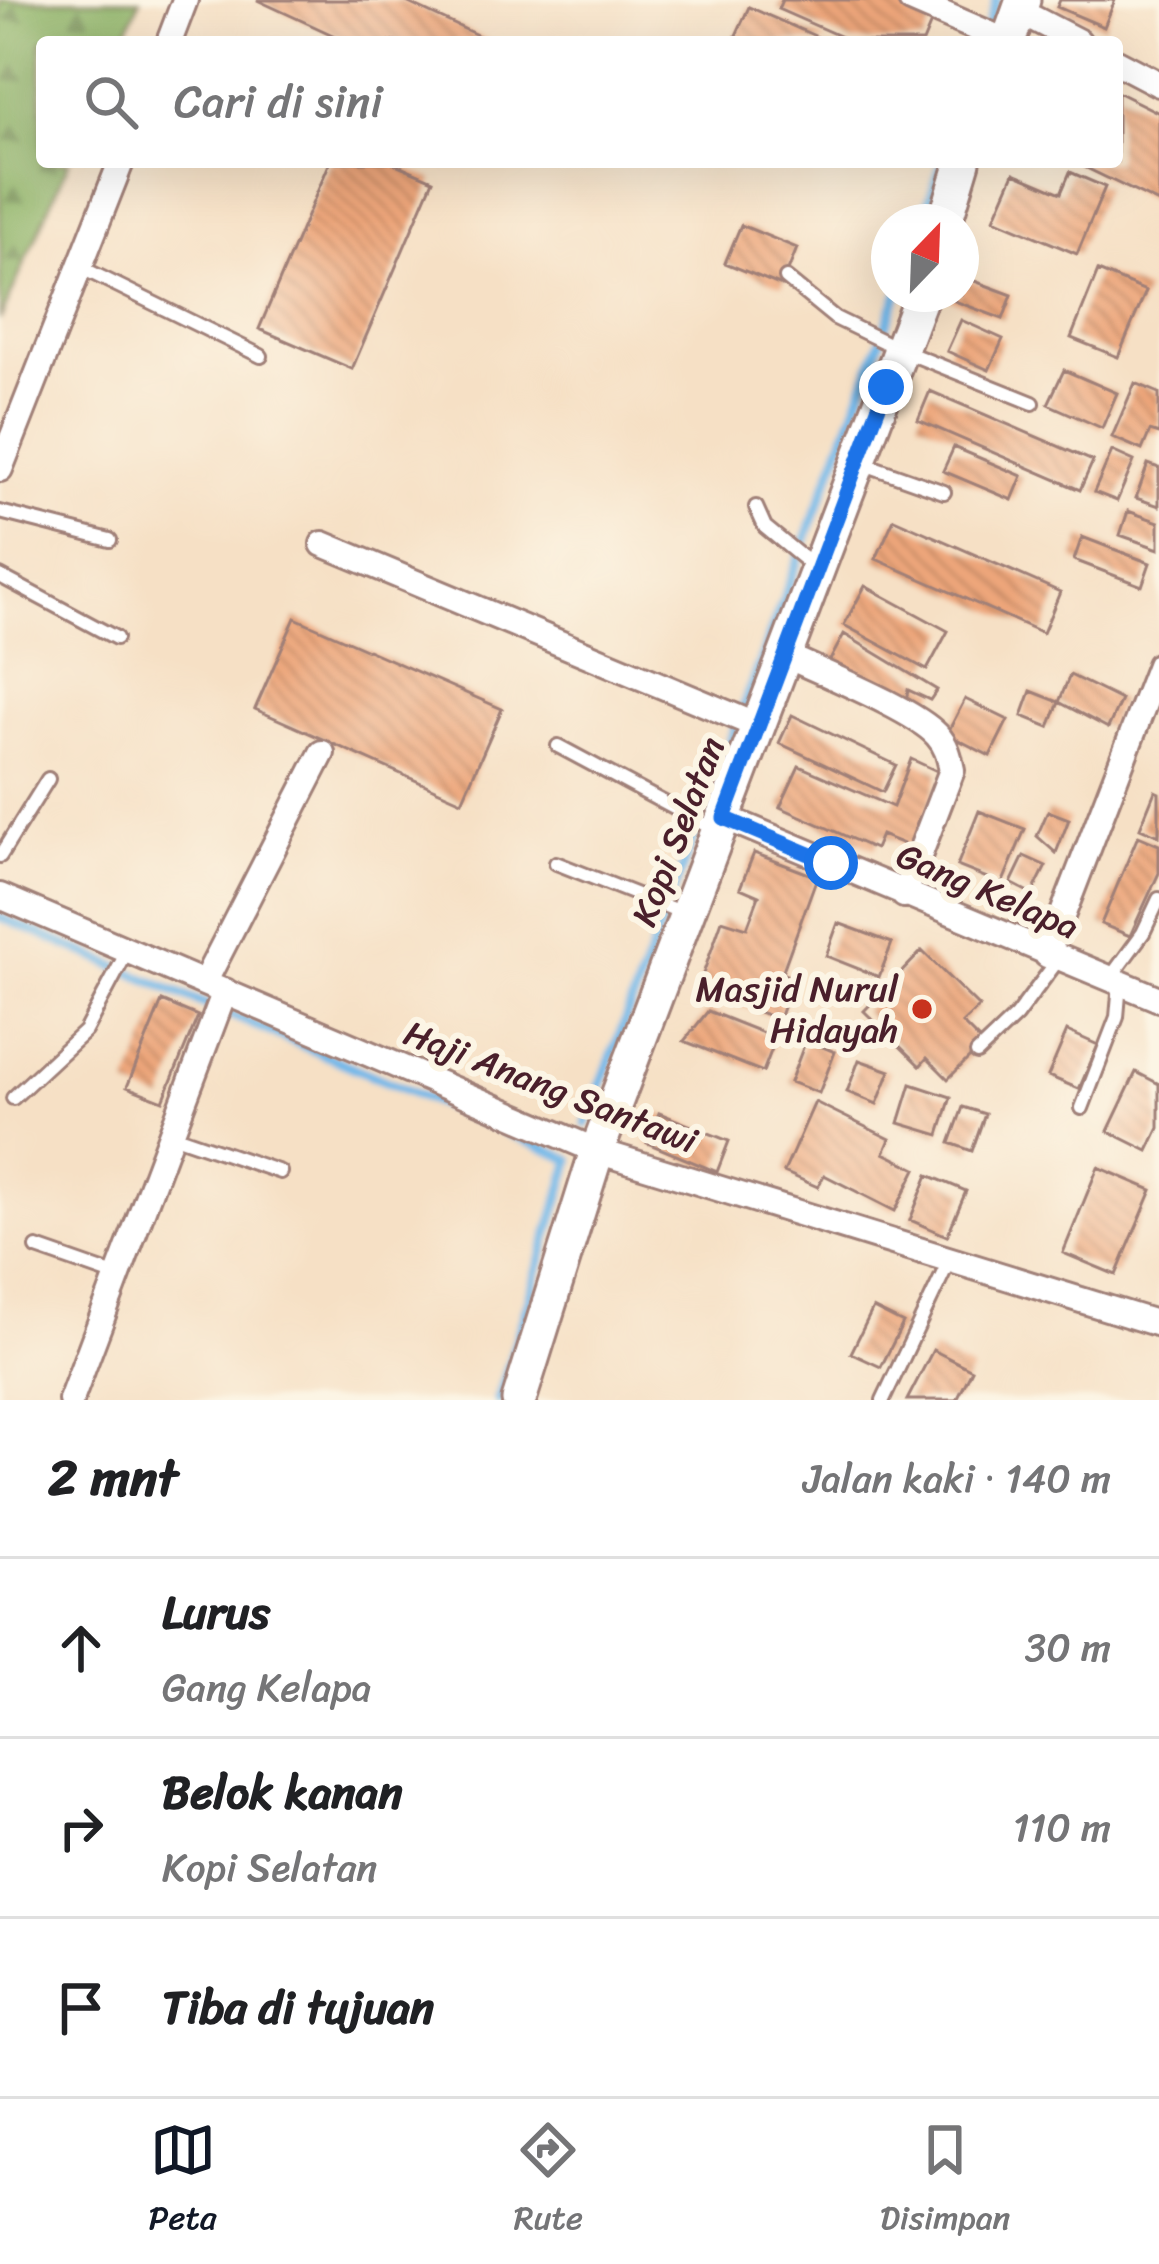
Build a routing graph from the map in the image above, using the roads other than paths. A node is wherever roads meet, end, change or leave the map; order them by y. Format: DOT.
graph roads {
  1 [pos="185,0"];
  2 [pos="910,0"];
  3 [pos="1015,24"];
  4 [pos="171,36"];
  5 [pos="1058,36"];
  6 [pos="1123,65"];
  7 [pos="1159,84"];
  8 [pos="119,168"];
  9 [pos="961,168"];
  10 [pos="950,204"];
  11 [pos="80,267"];
  12 [pos="786,278"];
  13 [pos="915,312"];
  14 [pos="901,350"];
  15 [pos="261,356"];
  16 [pos="1034,403"];
  17 [pos="2,460"];
  18 [pos="858,461"];
  19 [pos="944,492"];
  20 [pos="756,507"];
  21 [pos="0,512"];
  22 [pos="110,540"];
  23 [pos="323,544"];
  24 [pos="816,569"];
  25 [pos="0,576"];
  26 [pos="116,638"];
  27 [pos="783,654"];
  28 [pos="1159,665"];
  29 [pos="751,724"];
  30 [pos="558,746"];
  31 [pos="322,753"];
  32 [pos="48,779"];
  33 [pos="721,825"];
  34 [pos="0,856"];
  35 [pos="556,863"];
  36 [pos="904,895"];
  37 [pos="0,896"];
  38 [pos="1159,899"];
  39 [pos="687,914"];
  40 [pos="128,950"];
  41 [pos="1052,957"];
  42 [pos="1114,981"];
  43 [pos="1159,999"];
  44 [pos="215,1000"];
  45 [pos="977,1053"];
  46 [pos="13,1098"];
  47 [pos="1082,1108"];
  48 [pos="171,1135"];
  49 [pos="597,1150"];
  50 [pos="280,1172"];
  51 [pos="37,1248"];
  52 [pos="950,1259"];
  53 [pos="118,1276"];
  54 [pos="1159,1324"];
  55 [pos="71,1400"];
  56 [pos="519,1400"];
  57 [pos="883,1400"];
  1 -- 4 [label="street"];
  2 -- 3 [label="street"];
  3 -- 5 [label="street"];
  6 -- 7 [label="street"];
  8 -- 11 [label="street"];
  9 -- 10 [label="street"];
  11 -- 15 [label="lane"];
  11 -- 17 [label="street"];
  12 -- 14 [label="lane"];
  13 -- 14 [label="street, Kopi Selatan"];
  14 -- 16 [label="lane"];
  14 -- 18 [label="street, Kopi Selatan"];
  18 -- 19 [label="lane"];
  18 -- 24 [label="street, Kopi Selatan"];
  20 -- 24 [label="lane"];
  21 -- 22 [label="lane"];
  23 -- 29 [label="street"];
  24 -- 27 [label="street, Kopi Selatan"];
  25 -- 26 [label="lane"];
  27 -- 29 [label="street, Kopi Selatan"];
  27 -- 36 [label="street"];
  28 -- 41 [label="street"];
  29 -- 33 [label="street, Kopi Selatan"];
  30 -- 33 [label="lane"];
  31 -- 44 [label="street"];
  32 -- 34 [label="lane"];
  33 -- 36 [label="street, Gang Kelapa"];
  33 -- 39 [label="street, Kopi Selatan"];
  35 -- 39 [label="lane"];
  36 -- 41 [label="street, Gang Kelapa"];
  37 -- 40 [label="street, Haji Anang Santawi"];
  38 -- 42 [label="lane"];
  39 -- 49 [label="street, Kopi Selatan"];
  40 -- 44 [label="street, Haji Anang Santawi"];
  40 -- 46 [label="lane"];
  41 -- 42 [label="street, Gang Kelapa"];
  41 -- 45 [label="lane"];
  42 -- 43 [label="street, Gang Kelapa"];
  42 -- 47 [label="lane"];
  44 -- 48 [label="street"];
  44 -- 49 [label="street, Haji Anang Santawi"];
  48 -- 50 [label="lane"];
  48 -- 53 [label="street"];
  49 -- 52 [label="street, Haji Anang Santawi"];
  49 -- 56 [label="street, Kopi Selatan"];
  51 -- 53 [label="lane"];
  52 -- 54 [label="street, Haji Anang Santawi"];
  52 -- 57 [label="lane"];
  53 -- 55 [label="street"];
}
